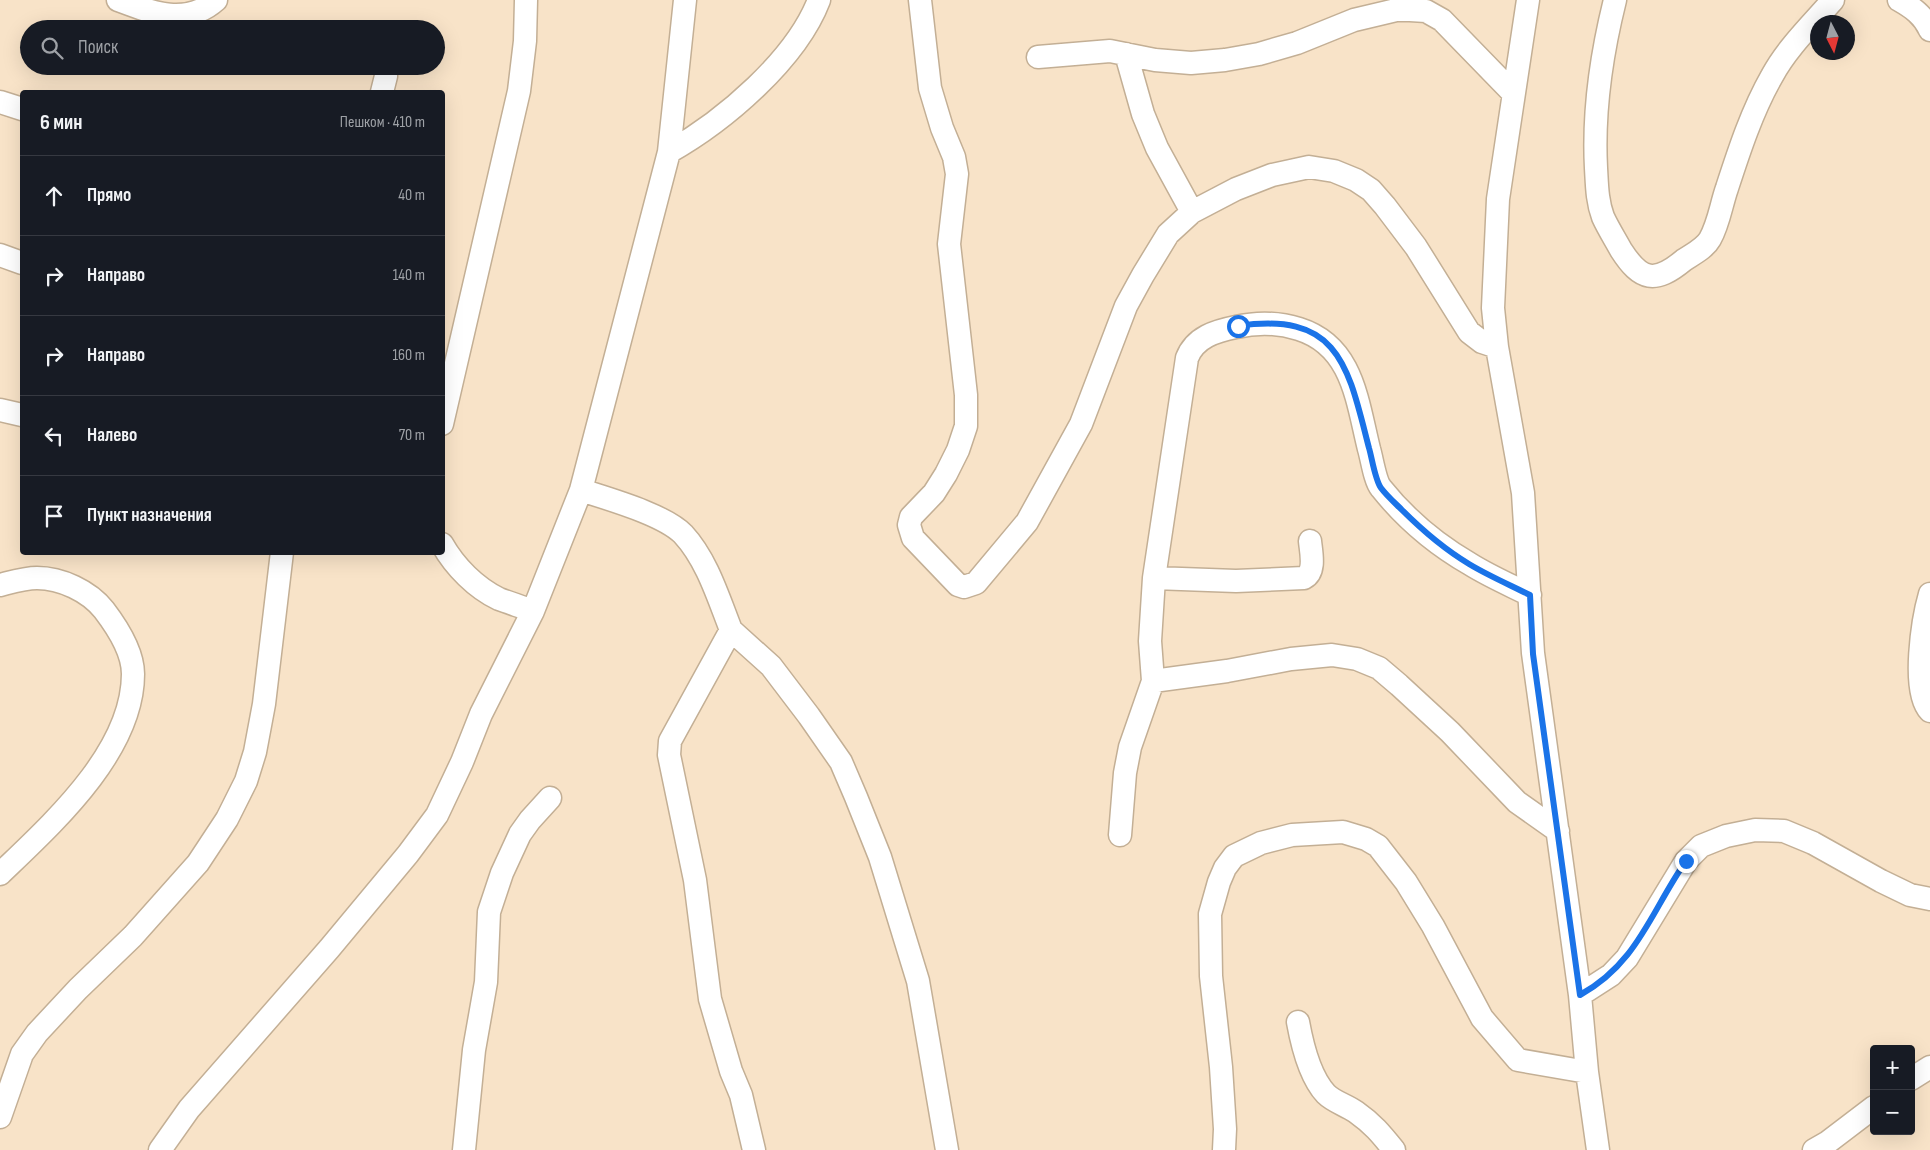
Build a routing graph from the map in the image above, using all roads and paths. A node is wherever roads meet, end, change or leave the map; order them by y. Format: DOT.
graph roads {
  1 [pos="118,0"];
  2 [pos="216,0"];
  3 [pos="526,0"];
  4 [pos="685,0"];
  5 [pos="818,0"];
  6 [pos="920,0"];
  7 [pos="1528,0"];
  8 [pos="1615,0"];
  9 [pos="1834,0"];
  10 [pos="1899,0"];
  11 [pos="1930,30"];
  12 [pos="1126,54"];
  13 [pos="1038,57"];
  14 [pos="1513,93"];
  15 [pos="0,102"];
  16 [pos="20,108"];
  17 [pos="669,152"];
  18 [pos="1192,212"];
  19 [pos="0,255"];
  20 [pos="20,262"];
  21 [pos="1497,347"];
  22 [pos="0,410"];
  23 [pos="445,411"];
  24 [pos="20,415"];
  25 [pos="581,490"];
  26 [pos="1310,540"];
  27 [pos="445,548"];
  28 [pos="282,555"];
  29 [pos="1154,578"];
  30 [pos="0,585"];
  31 [pos="1930,594"];
  32 [pos="1530,595"];
  33 [pos="533,610"];
  34 [pos="731,630"];
  35 [pos="1153,681"];
  36 [pos="1930,711"];
  37 [pos="550,798"];
  38 [pos="1558,831"];
  39 [pos="1120,835"];
  40 [pos="0,874"];
  41 [pos="1930,899"];
  42 [pos="1580,995"];
  43 [pos="1298,1022"];
  44 [pos="1930,1067"];
  45 [pos="1587,1072"];
  46 [pos="1915,1076"];
  47 [pos="1870,1110"];
  48 [pos="0,1117"];
  49 [pos="163,1149"];
  50 [pos="464,1150"];
  51 [pos="754,1150"];
  52 [pos="946,1150"];
  53 [pos="1224,1150"];
  54 [pos="1394,1150"];
  55 [pos="1598,1150"];
  56 [pos="1814,1150"];
  1 -- 2 [label="street"];
  3 -- 23 [label="street"];
  4 -- 17 [label="street"];
  5 -- 17 [label="street"];
  6 -- 18 [label="street"];
  7 -- 14 [label="street"];
  8 -- 9 [label="street"];
  10 -- 11 [label="street"];
  12 -- 13 [label="street"];
  12 -- 14 [label="street"];
  12 -- 18 [label="street"];
  14 -- 21 [label="street"];
  15 -- 16 [label="street"];
  17 -- 25 [label="street"];
  18 -- 21 [label="street"];
  19 -- 20 [label="street"];
  21 -- 32 [label="street"];
  22 -- 24 [label="street"];
  25 -- 33 [label="street"];
  25 -- 34 [label="street"];
  26 -- 29 [label="street"];
  27 -- 33 [label="street"];
  28 -- 48 [label="street"];
  29 -- 32 [label="street"];
  29 -- 35 [label="street"];
  30 -- 40 [label="street"];
  31 -- 36 [label="street"];
  32 -- 38 [label="street"];
  33 -- 49 [label="street"];
  34 -- 51 [label="street"];
  34 -- 52 [label="street"];
  35 -- 38 [label="street"];
  35 -- 39 [label="street"];
  37 -- 50 [label="street"];
  38 -- 42 [label="street"];
  41 -- 42 [label="street"];
  42 -- 45 [label="street"];
  43 -- 54 [label="street"];
  44 -- 46 [label="street"];
  45 -- 53 [label="street"];
  45 -- 55 [label="street"];
  47 -- 56 [label="street"];
}
